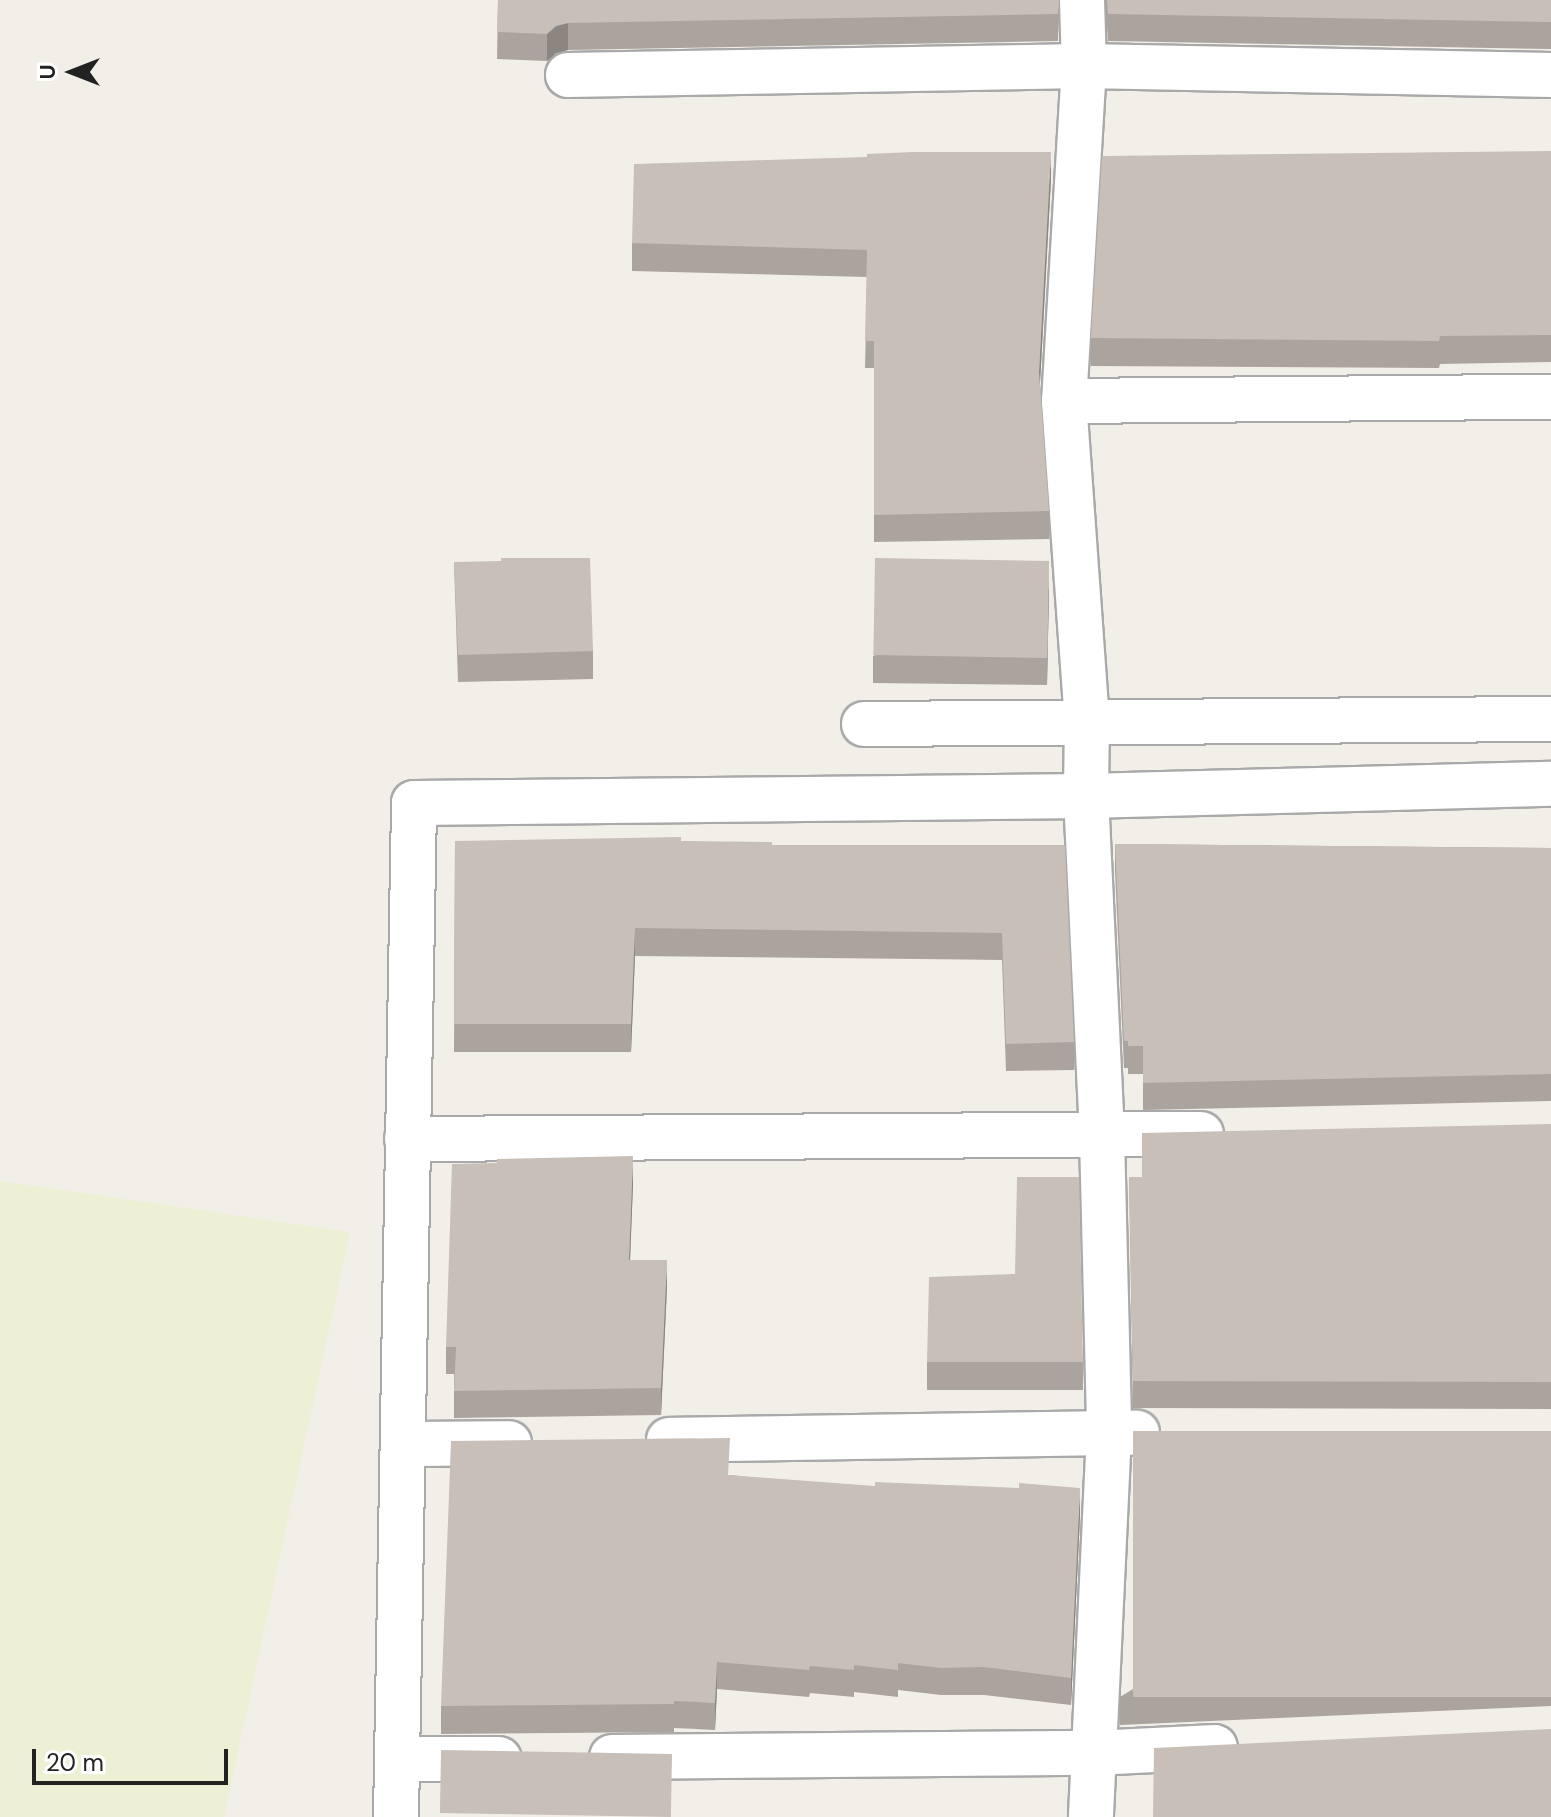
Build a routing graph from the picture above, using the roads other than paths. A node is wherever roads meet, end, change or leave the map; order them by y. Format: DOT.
graph roads {
  1 [pos="1082,0"];
  2 [pos="1084,66"];
  3 [pos="568,75"];
  4 [pos="1551,75"];
  5 [pos="1551,397"];
  6 [pos="1064,401"];
  7 [pos="1076,563"];
  8 [pos="1030,564"];
  9 [pos="1551,719"];
  10 [pos="1087,720"];
  11 [pos="864,724"];
  12 [pos="1551,784"];
  13 [pos="1086,796"];
  14 [pos="1241,1133"];
  15 [pos="1102,1136"];
  16 [pos="407,1139"];
  17 [pos="1109,1433"];
  18 [pos="1172,1433"];
  19 [pos="622,1441"];
  20 [pos="544,1442"];
  21 [pos="403,1444"];
  22 [pos="1252,1745"];
  23 [pos="1094,1753"];
  24 [pos="397,1759"];
  25 [pos="396,1817"];
  26 [pos="1091,1817"];
  1 -- 2 [label="street"];
  2 -- 3 [label="street"];
  2 -- 4 [label="street"];
  2 -- 6 [label="street"];
  5 -- 6 [label="street"];
  6 -- 7 [label="street"];
  7 -- 8 [label="street"];
  7 -- 10 [label="street"];
  9 -- 10 [label="street"];
  10 -- 11 [label="street"];
  10 -- 13 [label="street"];
  12 -- 13 [label="street"];
  13 -- 15 [label="street"];
  13 -- 16 [label="street"];
  14 -- 15 [label="street"];
  15 -- 16 [label="street"];
  15 -- 17 [label="street"];
  16 -- 21 [label="street"];
  17 -- 18 [label="street"];
  17 -- 19 [label="street"];
  17 -- 23 [label="street"];
  20 -- 21 [label="street"];
  21 -- 24 [label="street"];
  22 -- 23 [label="street"];
  23 -- 24 [label="street"];
  23 -- 26 [label="street"];
  24 -- 25 [label="street"];
}
